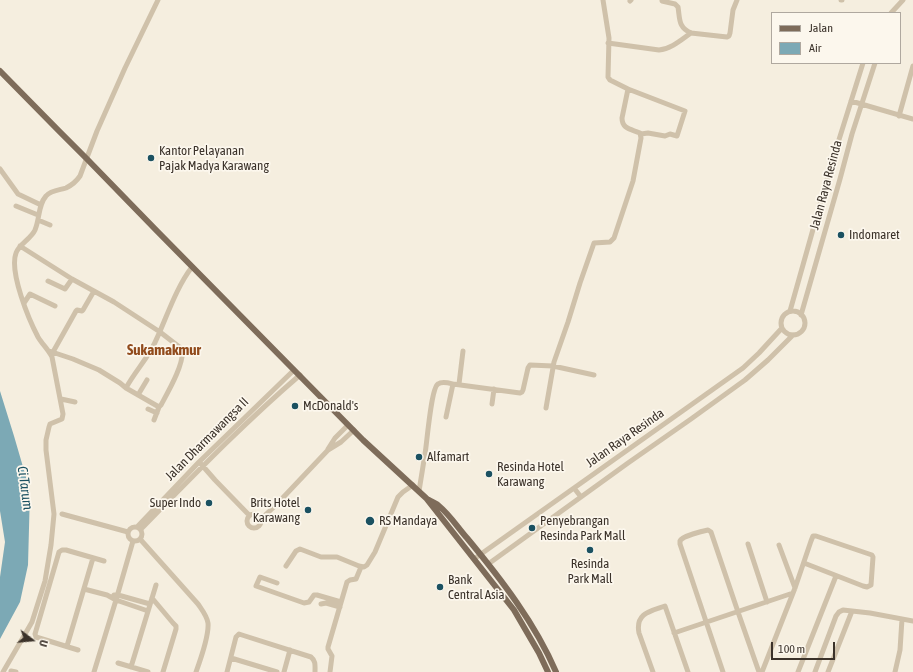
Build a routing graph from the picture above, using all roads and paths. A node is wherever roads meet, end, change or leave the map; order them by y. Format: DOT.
graph roads {
  1 [pos="158,0"];
  2 [pos="603,0"];
  3 [pos="662,0"];
  4 [pos="737,0"];
  5 [pos="901,2"];
  6 [pos="892,12"];
  7 [pos="691,33"];
  8 [pos="608,43"];
  9 [pos="863,64"];
  10 [pos="875,64"];
  11 [pos="913,66"];
  12 [pos="0,71"];
  13 [pos="911,82"];
  14 [pos="628,89"];
  15 [pos="850,101"];
  16 [pos="862,104"];
  17 [pos="899,116"];
  18 [pos="913,120"];
  19 [pos="641,134"];
  20 [pos="86,158"];
  21 [pos="0,170"];
  22 [pos="41,205"];
  23 [pos="16,206"];
  24 [pos="38,218"];
  25 [pos="50,225"];
  26 [pos="20,246"];
  27 [pos="192,267"];
  28 [pos="186,276"];
  29 [pos="72,279"];
  30 [pos="205,279"];
  31 [pos="48,281"];
  32 [pos="94,291"];
  33 [pos="24,303"];
  34 [pos="55,306"];
  35 [pos="790,311"];
  36 [pos="801,315"];
  37 [pos="782,328"];
  38 [pos="160,332"];
  39 [pos="793,335"];
  40 [pos="463,351"];
  41 [pos="51,352"];
  42 [pos="553,366"];
  43 [pos="294,370"];
  44 [pos="300,375"];
  45 [pos="594,375"];
  46 [pos="146,380"];
  47 [pos="456,384"];
  48 [pos="126,388"];
  49 [pos="494,390"];
  50 [pos="138,394"];
  51 [pos="61,399"];
  52 [pos="76,402"];
  53 [pos="694,403"];
  54 [pos="492,404"];
  55 [pos="159,407"];
  56 [pos="546,408"];
  57 [pos="148,409"];
  58 [pos="700,412"];
  59 [pos="157,413"];
  60 [pos="446,417"];
  61 [pos="154,420"];
  62 [pos="348,424"];
  63 [pos="354,430"];
  64 [pos="328,450"];
  65 [pos="201,464"];
  66 [pos="413,485"];
  67 [pos="574,488"];
  68 [pos="419,491"];
  69 [pos="580,497"];
  70 [pos="426,498"];
  71 [pos="62,514"];
  72 [pos="249,515"];
  73 [pos="261,519"];
  74 [pos="139,527"];
  75 [pos="128,532"];
  76 [pos="140,539"];
  77 [pos="133,541"];
  78 [pos="748,544"];
  79 [pos="779,545"];
  80 [pos="480,554"];
  81 [pos="92,558"];
  82 [pos="474,559"];
  83 [pos="104,561"];
  84 [pos="491,562"];
  85 [pos="804,563"];
  86 [pos="286,566"];
  87 [pos="361,567"];
  88 [pos="836,576"];
  89 [pos="277,583"];
  90 [pos="156,585"];
  91 [pos="84,589"];
  92 [pos="794,591"];
  93 [pos="117,598"];
  94 [pos="152,598"];
  95 [pos="767,602"];
  96 [pos="150,604"];
  97 [pos="321,604"];
  98 [pos="340,604"];
  99 [pos="852,610"];
  100 [pos="148,611"];
  101 [pos="738,612"];
  102 [pos="902,620"];
  103 [pos="913,621"];
  104 [pos="706,622"];
  105 [pos="674,633"];
  106 [pos="67,646"];
  107 [pos="78,650"];
  108 [pos="290,650"];
  109 [pos="231,658"];
  110 [pos="118,663"];
  111 [pos="257,666"];
  112 [pos="131,667"];
  113 [pos="3,672"];
  114 [pos="94,672"];
  115 [pos="148,672"];
  116 [pos="163,672"];
  117 [pos="196,672"];
  118 [pos="227,672"];
  119 [pos="256,672"];
  120 [pos="277,672"];
  121 [pos="284,672"];
  122 [pos="315,672"];
  123 [pos="330,672"];
  124 [pos="548,672"];
  125 [pos="556,672"];
  126 [pos="653,672"];
  127 [pos="688,672"];
  128 [pos="723,672"];
  129 [pos="759,672"];
  130 [pos="762,672"];
  131 [pos="798,672"];
  132 [pos="815,672"];
  133 [pos="828,672"];
  134 [pos="895,672"];
  1 -- 20 [label="street"];
  2 -- 8 [label="street"];
  3 -- 7 [label="street"];
  4 -- 7 [label="street"];
  5 -- 6 [label="street"];
  7 -- 8 [label="street"];
  8 -- 14 [label="street"];
  9 -- 15 [label="street, Jalan Raya Resinda"];
  10 -- 16 [label="street, Jalan Raya Resinda"];
  11 -- 13 [label="street"];
  12 -- 20 [label="main road"];
  13 -- 17 [label="street"];
  14 -- 19 [label="street"];
  14 -- 19 [label="street"];
  15 -- 16 [label="street"];
  15 -- 35 [label="street, Jalan Raya Resinda"];
  16 -- 17 [label="street"];
  16 -- 36 [label="street, Jalan Raya Resinda"];
  17 -- 18 [label="street"];
  19 -- 42 [label="street"];
  20 -- 22 [label="street"];
  20 -- 27 [label="main road"];
  21 -- 22 [label="street"];
  22 -- 24 [label="street"];
  23 -- 24 [label="street"];
  24 -- 25 [label="street"];
  24 -- 26 [label="street"];
  26 -- 29 [label="street"];
  26 -- 33 [label="street"];
  27 -- 28 [label="street"];
  27 -- 30 [label="main road"];
  28 -- 30 [label="street"];
  28 -- 38 [label="street"];
  29 -- 31 [label="street"];
  29 -- 32 [label="street"];
  30 -- 43 [label="main road"];
  32 -- 38 [label="street"];
  32 -- 41 [label="street"];
  33 -- 34 [label="street"];
  33 -- 41 [label="street"];
  35 -- 36 [label="street"];
  35 -- 37 [label="street"];
  36 -- 39 [label="street"];
  37 -- 39 [label="street"];
  37 -- 53 [label="street, Jalan Raya Resinda"];
  38 -- 48 [label="street"];
  38 -- 55 [label="street"];
  39 -- 58 [label="street, Jalan Raya Resinda"];
  40 -- 47 [label="street"];
  41 -- 48 [label="street"];
  41 -- 51 [label="street"];
  42 -- 45 [label="street"];
  42 -- 49 [label="street"];
  42 -- 56 [label="street"];
  43 -- 44 [label="main road"];
  43 -- 65 [label="street, Jalan Dharmawangsa II"];
  44 -- 62 [label="main road"];
  44 -- 65 [label="street, Jalan Dharmawangsa II"];
  46 -- 50 [label="street"];
  47 -- 49 [label="street"];
  47 -- 60 [label="street"];
  47 -- 68 [label="street"];
  48 -- 50 [label="street"];
  49 -- 54 [label="street"];
  50 -- 55 [label="street"];
  51 -- 52 [label="street"];
  51 -- 113 [label="street"];
  53 -- 58 [label="street"];
  53 -- 67 [label="street, Jalan Raya Resinda"];
  55 -- 59 [label="street"];
  57 -- 59 [label="street"];
  58 -- 69 [label="street, Jalan Raya Resinda"];
  59 -- 61 [label="street"];
  62 -- 63 [label="main road"];
  62 -- 64 [label="street"];
  63 -- 64 [label="street"];
  63 -- 66 [label="main road"];
  64 -- 73 [label="street"];
  65 -- 72 [label="street"];
  65 -- 74 [label="street, Jalan Dharmawangsa II"];
  66 -- 68 [label="main road"];
  66 -- 87 [label="street"];
  67 -- 69 [label="street"];
  67 -- 80 [label="street, Jalan Raya Resinda"];
  68 -- 70 [label="main road"];
  69 -- 84 [label="street, Jalan Raya Resinda"];
  70 -- 80 [label="main road"];
  70 -- 82 [label="main road"];
  71 -- 75 [label="street"];
  72 -- 73 [label="street"];
  72 -- 73 [label="street"];
  74 -- 75 [label="street"];
  74 -- 76 [label="street"];
  75 -- 77 [label="street"];
  76 -- 77 [label="street"];
  76 -- 117 [label="street"];
  77 -- 93 [label="street"];
  78 -- 95 [label="street"];
  79 -- 92 [label="street"];
  80 -- 82 [label="street, Jalan Raya Resinda"];
  80 -- 125 [label="main road"];
  81 -- 83 [label="street"];
  81 -- 91 [label="street"];
  81 -- 106 [label="street"];
  82 -- 124 [label="main road"];
  85 -- 88 [label="street"];
  85 -- 88 [label="street"];
  85 -- 92 [label="street"];
  86 -- 87 [label="street"];
  87 -- 98 [label="street"];
  88 -- 131 [label="street"];
  89 -- 98 [label="street"];
  90 -- 94 [label="street"];
  91 -- 93 [label="street"];
  91 -- 106 [label="street"];
  92 -- 95 [label="street"];
  92 -- 130 [label="street"];
  93 -- 96 [label="street"];
  93 -- 100 [label="street"];
  93 -- 114 [label="street"];
  94 -- 96 [label="street"];
  94 -- 116 [label="street"];
  95 -- 101 [label="street"];
  96 -- 100 [label="street"];
  97 -- 98 [label="street"];
  98 -- 123 [label="street"];
  99 -- 102 [label="street"];
  99 -- 132 [label="street"];
  99 -- 133 [label="street"];
  100 -- 112 [label="street"];
  101 -- 104 [label="street"];
  101 -- 104 [label="street"];
  101 -- 129 [label="street"];
  102 -- 103 [label="street"];
  102 -- 134 [label="street"];
  104 -- 105 [label="street"];
  104 -- 128 [label="street"];
  105 -- 126 [label="street"];
  105 -- 127 [label="street"];
  106 -- 107 [label="street"];
  108 -- 109 [label="street"];
  108 -- 121 [label="street"];
  108 -- 122 [label="street"];
  109 -- 111 [label="street"];
  109 -- 118 [label="street"];
  110 -- 112 [label="street"];
  111 -- 119 [label="street"];
  111 -- 120 [label="street"];
  112 -- 115 [label="street"];
}
